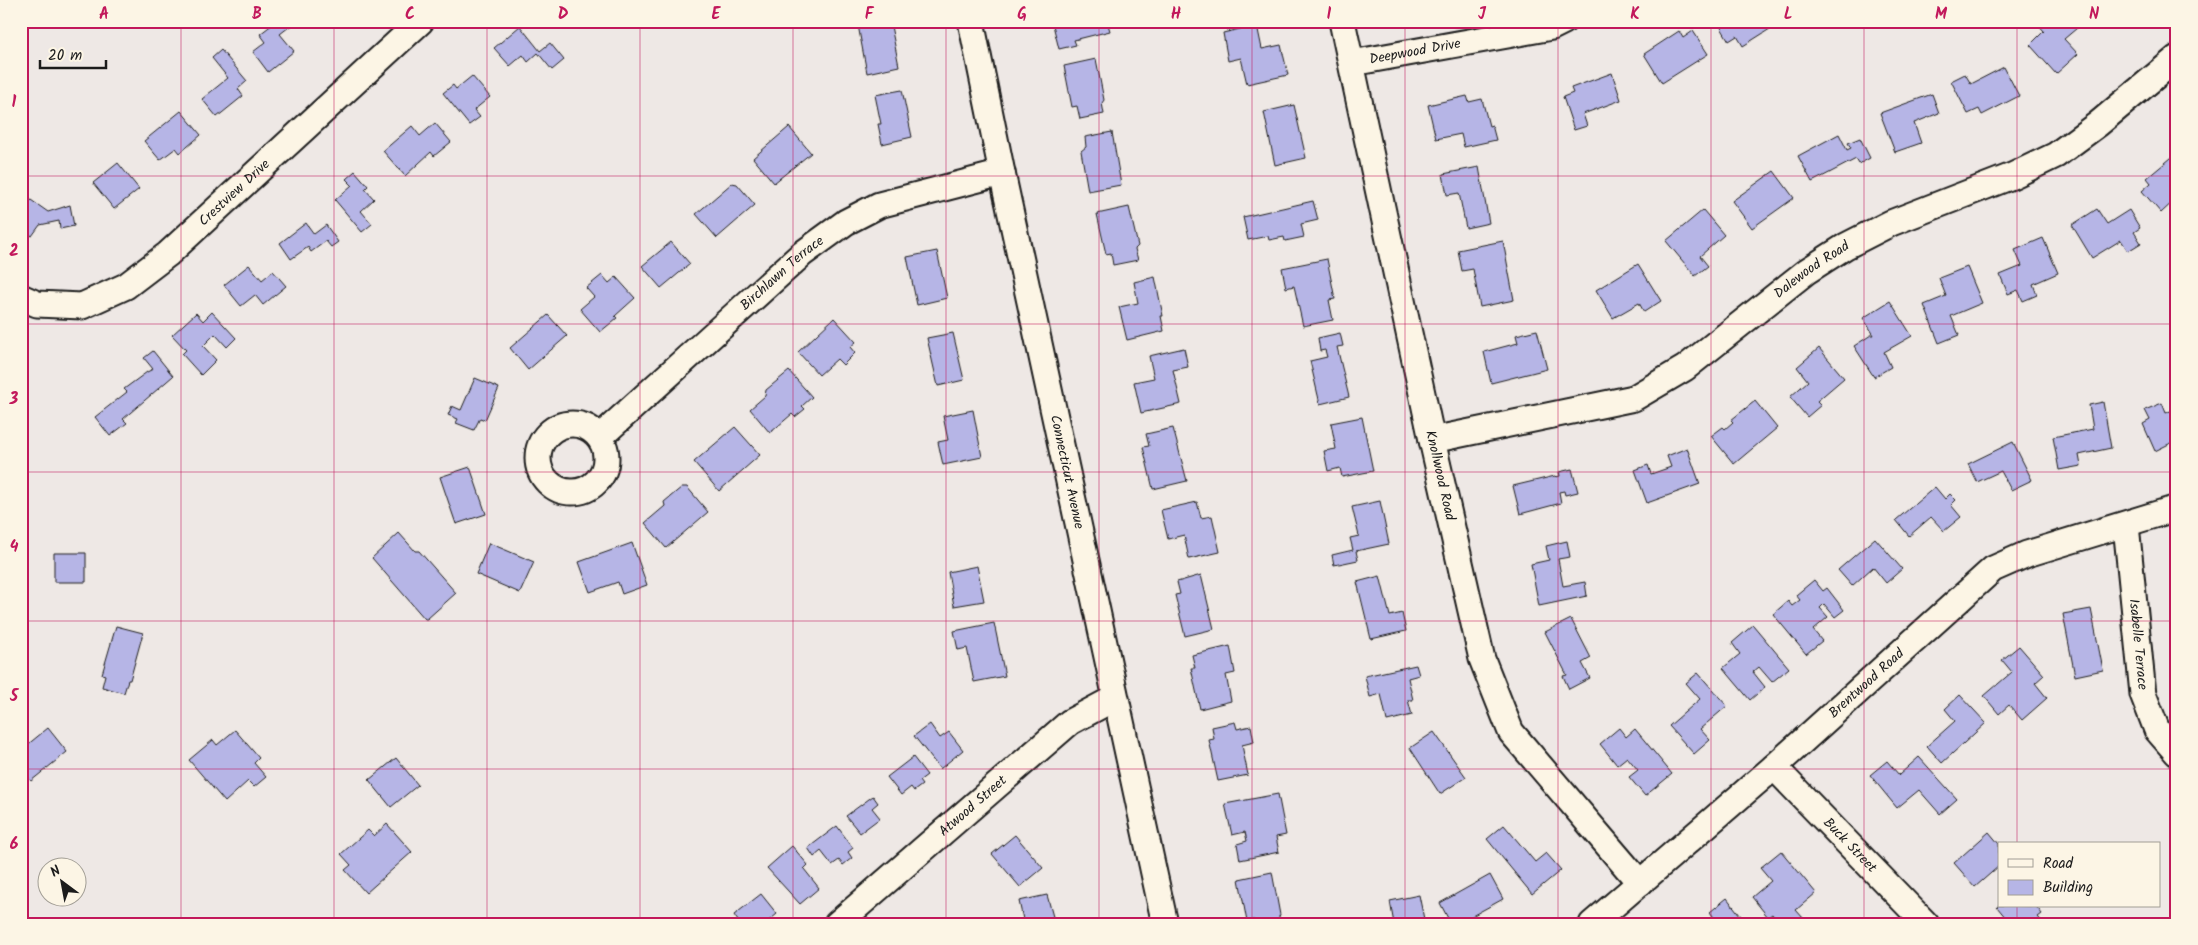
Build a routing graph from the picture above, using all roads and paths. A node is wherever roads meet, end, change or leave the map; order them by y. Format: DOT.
graph roads {
  1 [pos="421,21"];
  2 [pos="971,21"];
  3 [pos="1342,21"];
  4 [pos="1564,21"];
  5 [pos="2177,58"];
  6 [pos="1352,63"];
  7 [pos="1002,173"];
  8 [pos="21,297"];
  9 [pos="600,437"];
  10 [pos="1432,440"];
  11 [pos="2177,508"];
  12 [pos="2126,525"];
  13 [pos="1115,698"];
  14 [pos="2177,753"];
  15 [pos="1774,767"];
  16 [pos="1640,883"];
  17 [pos="837,924"];
  18 [pos="1165,924"];
  19 [pos="1592,924"];
  20 [pos="1926,924"];
  1 -- 8 [label="street, Crestview Drive"];
  2 -- 7 [label="street, Connecticut Avenue"];
  3 -- 6 [label="street, Knollwood Road"];
  4 -- 6 [label="street, Deepwood Drive"];
  5 -- 10 [label="street, Dalewood Road"];
  6 -- 10 [label="street, Knollwood Road"];
  7 -- 9 [label="street, Birchlawn Terrace"];
  7 -- 13 [label="street, Connecticut Avenue"];
  10 -- 16 [label="street, Knollwood Road"];
  11 -- 12 [label="street, Brentwood Road"];
  12 -- 14 [label="street, Isabelle Terrace"];
  12 -- 15 [label="street, Brentwood Road"];
  13 -- 17 [label="street, Atwood Street"];
  13 -- 18 [label="street, Connecticut Avenue"];
  15 -- 16 [label="street, Brentwood Road"];
  15 -- 20 [label="street, Buck Street"];
  16 -- 19 [label="street, Brentwood Road"];
}
